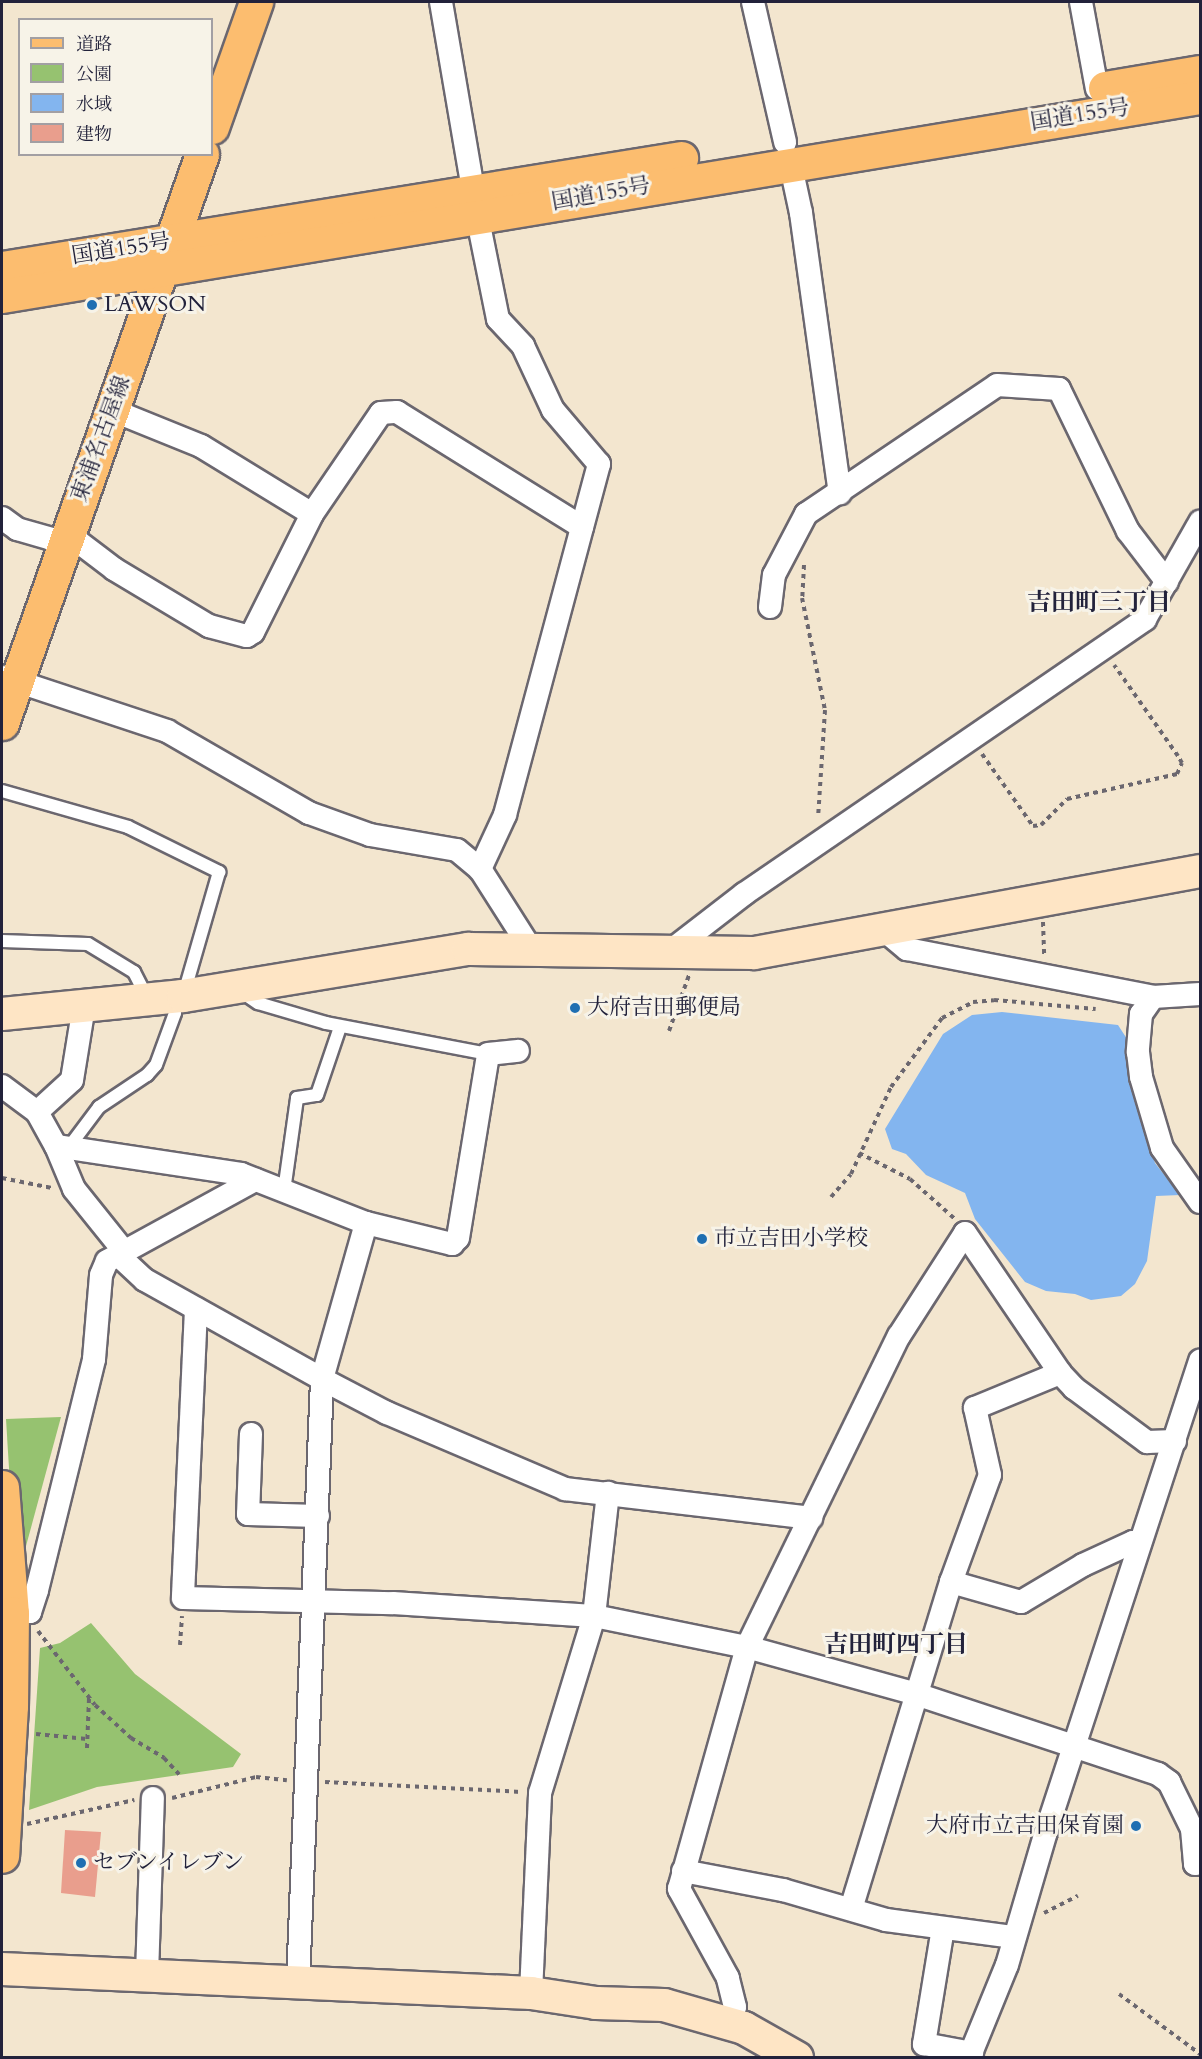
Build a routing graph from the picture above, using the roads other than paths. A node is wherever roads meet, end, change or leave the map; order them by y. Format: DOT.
graph roads {
  1 [pos="256,2"];
  2 [pos="441,2"];
  3 [pos="753,2"];
  4 [pos="1081,2"];
  5 [pos="1200,72"];
  6 [pos="1097,89"];
  7 [pos="1200,97"];
  8 [pos="213,124"];
  9 [pos="787,152"];
  10 [pos="201,156"];
  11 [pos="475,203"];
  12 [pos="166,255"];
  13 [pos="2,268"];
  14 [pos="2,296"];
  15 [pos="112,410"];
  16 [pos="840,494"];
  17 [pos="312,514"];
  18 [pos="2,518"];
  19 [pos="1200,522"];
  20 [pos="582,527"];
  21 [pos="65,540"];
  22 [pos="1167,582"];
  23 [pos="770,606"];
  24 [pos="9,678"];
  25 [pos="2,723"];
  26 [pos="2,792"];
  27 [pos="480,869"];
  28 [pos="1200,871"];
  29 [pos="884,930"];
  30 [pos="2,941"];
  31 [pos="531,949"];
  32 [pos="681,952"];
  33 [pos="246,987"];
  34 [pos="1200,993"];
  35 [pos="169,998"];
  36 [pos="84,1006"];
  37 [pos="1147,1006"];
  38 [pos="2,1014"];
  39 [pos="340,1027"];
  40 [pos="518,1052"];
  41 [pos="488,1054"];
  42 [pos="2,1086"];
  43 [pos="37,1112"];
  44 [pos="62,1146"];
  45 [pos="255,1180"];
  46 [pos="284,1191"];
  47 [pos="1200,1203"];
  48 [pos="366,1224"];
  49 [pos="121,1252"];
  50 [pos="196,1309"];
  51 [pos="1200,1361"];
  52 [pos="1060,1373"];
  53 [pos="322,1379"];
  54 [pos="251,1434"];
  55 [pos="1175,1441"];
  56 [pos="2,1487"];
  57 [pos="608,1493"];
  58 [pos="318,1516"];
  59 [pos="811,1518"];
  60 [pos="3,1521"];
  61 [pos="1140,1543"];
  62 [pos="951,1582"];
  63 [pos="315,1603"];
  64 [pos="594,1616"];
  65 [pos="23,1621"];
  66 [pos="747,1647"];
  67 [pos="916,1694"];
  68 [pos="1076,1746"];
  69 [pos="153,1798"];
  70 [pos="4,1842"];
  71 [pos="1200,1863"];
  72 [pos="683,1871"];
  73 [pos="851,1909"];
  74 [pos="1017,1926"];
  75 [pos="944,1928"];
  76 [pos="2,1969"];
  77 [pos="147,1975"];
  78 [pos="298,1983"];
  79 [pos="531,1993"];
  80 [pos="730,2022"];
  81 [pos="970,2055"];
  82 [pos="797,2058"];
  1 -- 8 [label="main road"];
  2 -- 11 [label="street"];
  3 -- 9 [label="street"];
  4 -- 6 [label="street"];
  5 -- 6 [label="main road, 国道155号"];
  6 -- 9 [label="main road, 国道155号"];
  7 -- 9 [label="main road, 国道155号"];
  9 -- 11 [label="main road, 国道155号"];
  9 -- 16 [label="street"];
  10 -- 12 [label="main road, 東浦名古屋線"];
  11 -- 12 [label="main road, 国道155号"];
  11 -- 20 [label="street"];
  12 -- 13 [label="main road, 国道155号"];
  12 -- 14 [label="main road, 国道155号"];
  12 -- 15 [label="main road, 東浦名古屋線"];
  15 -- 17 [label="street"];
  15 -- 21 [label="main road, 東浦名古屋線"];
  16 -- 22 [label="street"];
  16 -- 23 [label="street"];
  17 -- 20 [label="street"];
  17 -- 21 [label="street"];
  18 -- 21 [label="street"];
  19 -- 22 [label="street"];
  20 -- 27 [label="street"];
  21 -- 24 [label="main road, 東浦名古屋線"];
  22 -- 32 [label="street"];
  24 -- 25 [label="main road, 東浦名古屋線"];
  24 -- 27 [label="street"];
  26 -- 35 [label="lane"];
  27 -- 31 [label="street"];
  28 -- 29 [label="street"];
  29 -- 32 [label="street"];
  29 -- 37 [label="street"];
  30 -- 35 [label="lane"];
  31 -- 32 [label="street"];
  31 -- 33 [label="street"];
  33 -- 35 [label="street"];
  33 -- 39 [label="lane"];
  34 -- 37 [label="street"];
  35 -- 36 [label="street"];
  35 -- 44 [label="lane"];
  36 -- 38 [label="street"];
  36 -- 43 [label="street"];
  37 -- 47 [label="street"];
  39 -- 41 [label="lane"];
  39 -- 46 [label="lane"];
  40 -- 41 [label="street"];
  41 -- 48 [label="street"];
  42 -- 43 [label="street"];
  43 -- 44 [label="street"];
  44 -- 45 [label="street"];
  44 -- 49 [label="street"];
  45 -- 46 [label="street"];
  45 -- 49 [label="street"];
  46 -- 48 [label="street"];
  48 -- 53 [label="street"];
  49 -- 50 [label="street"];
  49 -- 65 [label="street"];
  50 -- 53 [label="street"];
  50 -- 63 [label="street"];
  51 -- 55 [label="street"];
  52 -- 55 [label="street"];
  52 -- 59 [label="street"];
  52 -- 62 [label="street"];
  53 -- 57 [label="street"];
  53 -- 58 [label="street"];
  54 -- 58 [label="street"];
  55 -- 61 [label="street"];
  56 -- 60 [label="main road"];
  57 -- 59 [label="street"];
  57 -- 64 [label="street"];
  58 -- 63 [label="street"];
  59 -- 66 [label="street"];
  60 -- 65 [label="main road"];
  61 -- 62 [label="street"];
  61 -- 68 [label="street"];
  62 -- 67 [label="street"];
  63 -- 64 [label="street"];
  63 -- 78 [label="street"];
  64 -- 66 [label="street"];
  64 -- 79 [label="street"];
  65 -- 70 [label="main road"];
  66 -- 67 [label="street"];
  66 -- 72 [label="street"];
  67 -- 68 [label="street"];
  67 -- 73 [label="street"];
  68 -- 71 [label="street"];
  68 -- 74 [label="street"];
  69 -- 77 [label="street"];
  72 -- 73 [label="street"];
  72 -- 80 [label="street"];
  73 -- 75 [label="street"];
  74 -- 75 [label="street"];
  74 -- 81 [label="street"];
  75 -- 81 [label="street"];
  76 -- 77 [label="street"];
  77 -- 78 [label="street"];
  78 -- 79 [label="street"];
  79 -- 80 [label="street"];
  80 -- 82 [label="street"];
}
